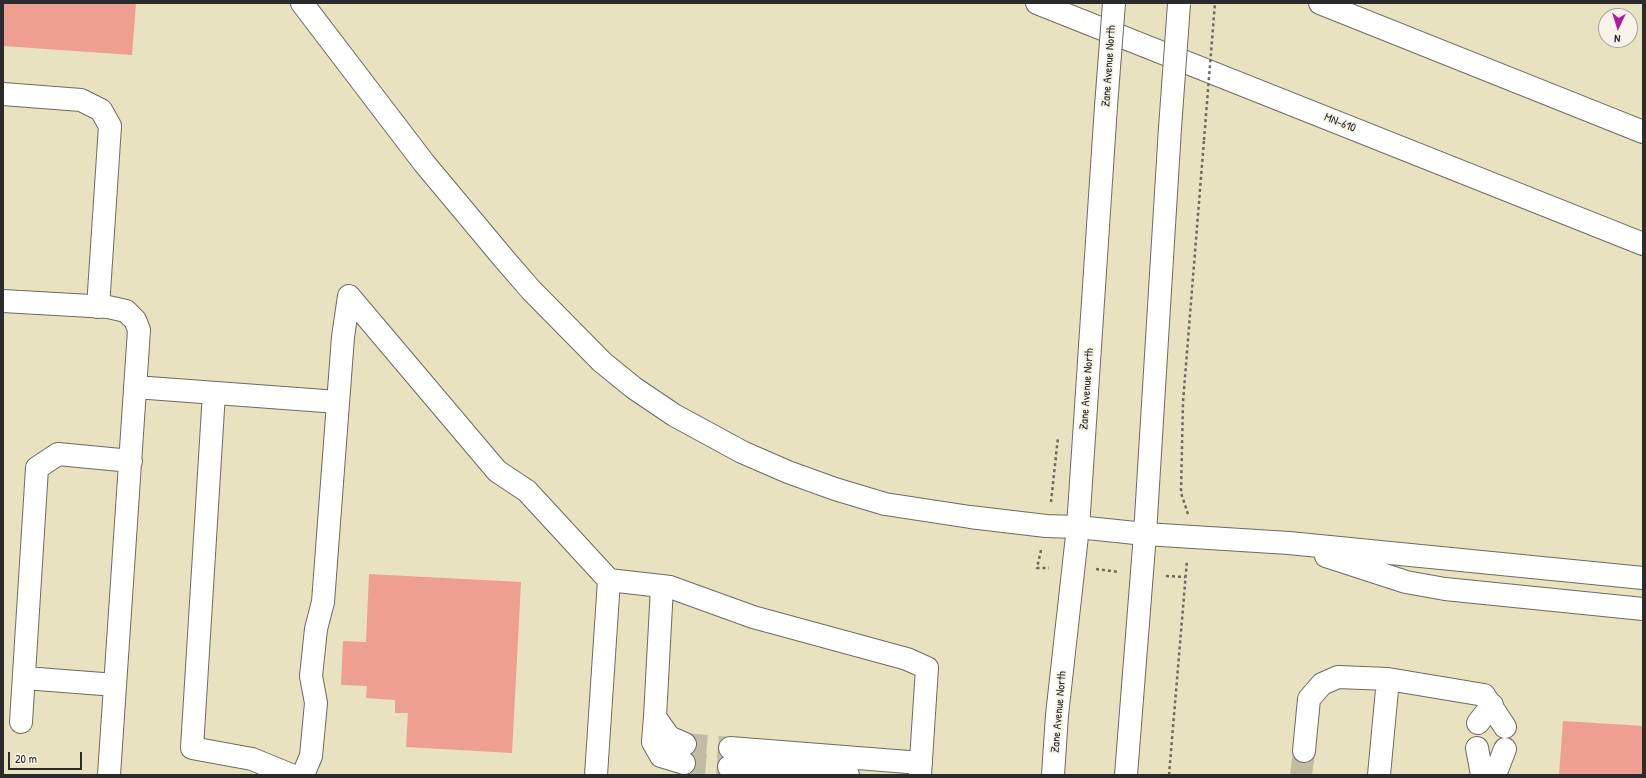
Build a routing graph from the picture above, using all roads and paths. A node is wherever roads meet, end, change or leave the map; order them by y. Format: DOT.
graph roads {
  1 [pos="302,3"];
  2 [pos="1037,3"];
  3 [pos="1114,3"];
  4 [pos="1179,3"];
  5 [pos="1215,3"];
  6 [pos="1320,3"];
  7 [pos="3,94"];
  8 [pos="1643,132"];
  9 [pos="1643,244"];
  10 [pos="3,301"];
  11 [pos="103,307"];
  12 [pos="135,387"];
  13 [pos="214,393"];
  14 [pos="338,402"];
  15 [pos="130,461"];
  16 [pos="1078,527"];
  17 [pos="1145,534"];
  18 [pos="1190,536"];
  19 [pos="1289,543"];
  20 [pos="1074,566"];
  21 [pos="1037,568"];
  22 [pos="1141,574"];
  23 [pos="1185,577"];
  24 [pos="1643,578"];
  25 [pos="610,580"];
  26 [pos="662,586"];
  27 [pos="1643,608"];
  28 [pos="25,678"];
  29 [pos="1388,679"];
  30 [pos="115,685"];
  31 [pos="1492,705"];
  32 [pos="21,722"];
  33 [pos="1478,723"];
  34 [pos="1506,727"];
  35 [pos="1477,748"];
  36 [pos="1505,749"];
  37 [pos="1304,751"];
  38 [pos="685,754"];
  39 [pos="920,769"];
  40 [pos="109,775"];
  41 [pos="291,775"];
  42 [pos="303,775"];
  43 [pos="596,775"];
  44 [pos="848,775"];
  45 [pos="1053,775"];
  46 [pos="1126,775"];
  47 [pos="1168,775"];
  48 [pos="1379,775"];
  49 [pos="1482,775"];
  50 [pos="1495,775"];
  1 -- 16 [label="main road"];
  2 -- 9 [label="main road, MN-610"];
  3 -- 16 [label="main road, Zane Avenue North, bridge"];
  4 -- 17 [label="main road, bridge"];
  5 -- 18 [label="path, bridge"];
  6 -- 8 [label="main road"];
  7 -- 11 [label="main road"];
  10 -- 11 [label="main road"];
  11 -- 12 [label="main road"];
  12 -- 13 [label="main road"];
  12 -- 15 [label="main road"];
  13 -- 14 [label="main road"];
  13 -- 41 [label="main road"];
  14 -- 25 [label="main road"];
  14 -- 42 [label="main road"];
  15 -- 28 [label="main road"];
  15 -- 30 [label="main road"];
  16 -- 17 [label="main road"];
  16 -- 20 [label="main road, Zane Avenue North"];
  17 -- 18 [label="main road"];
  17 -- 22 [label="main road"];
  18 -- 19 [label="main road"];
  18 -- 23 [label="path"];
  19 -- 24 [label="main road"];
  19 -- 27 [label="main road"];
  20 -- 21 [label="path"];
  20 -- 22 [label="path"];
  20 -- 45 [label="main road, Zane Avenue North"];
  22 -- 23 [label="path"];
  22 -- 46 [label="main road"];
  23 -- 47 [label="path"];
  25 -- 26 [label="main road"];
  25 -- 43 [label="main road"];
  26 -- 38 [label="main road"];
  26 -- 39 [label="main road"];
  28 -- 30 [label="main road"];
  28 -- 32 [label="main road"];
  29 -- 31 [label="main road"];
  29 -- 37 [label="main road"];
  29 -- 48 [label="main road"];
  30 -- 40 [label="main road"];
  31 -- 33 [label="main road"];
  31 -- 34 [label="main road"];
  35 -- 49 [label="main road"];
  36 -- 50 [label="main road"];
  39 -- 44 [label="main road"];
}
